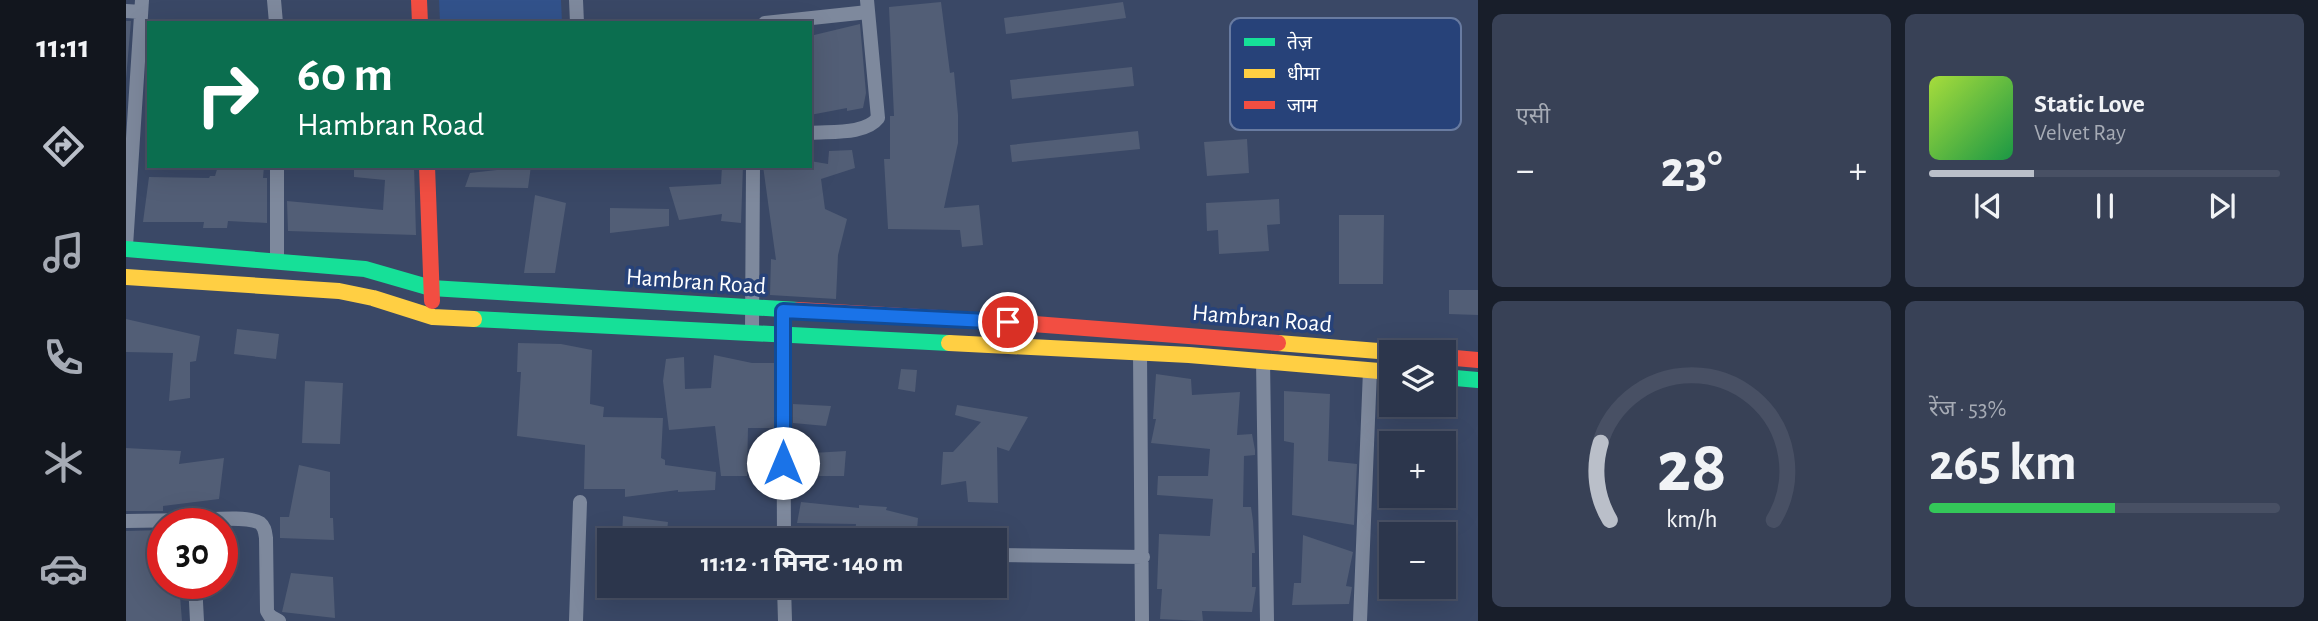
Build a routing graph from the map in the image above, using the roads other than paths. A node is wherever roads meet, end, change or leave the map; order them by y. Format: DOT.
graph roads {
  1 [pos="274,0"];
  2 [pos="419,0"];
  3 [pos="576,0"];
  4 [pos="868,6"];
  5 [pos="136,8"];
  6 [pos="276,21"];
  7 [pos="420,21"];
  8 [pos="578,21"];
  9 [pos="777,21"];
  10 [pos="130,128"];
  11 [pos="812,133"];
  12 [pos="277,168"];
  13 [pos="427,168"];
  14 [pos="753,168"];
  15 [pos="126,247"];
  16 [pos="277,262"];
  17 [pos="126,277"];
  18 [pos="432,288"];
  19 [pos="752,308"];
  20 [pos="783,311"];
  21 [pos="433,317"];
  22 [pos="752,333"];
  23 [pos="783,334"];
  24 [pos="1379,351"];
  25 [pos="1140,352"];
  26 [pos="1456,358"];
  27 [pos="1478,360"];
  28 [pos="1264,361"];
  29 [pos="1370,370"];
  30 [pos="1379,371"];
  31 [pos="1456,378"];
  32 [pos="1478,380"];
  33 [pos="580,502"];
  34 [pos="238,519"];
  35 [pos="126,520"];
  36 [pos="147,520"];
  37 [pos="784,528"];
  38 [pos="1007,555"];
  39 [pos="1143,557"];
  40 [pos="784,598"];
  41 [pos="196,599"];
  42 [pos="197,621"];
  43 [pos="279,621"];
  44 [pos="576,621"];
  45 [pos="785,621"];
  46 [pos="1142,621"];
  47 [pos="1267,621"];
  48 [pos="1360,621"];
  1 -- 6 [label="street"];
  2 -- 7 [label="main road"];
  3 -- 8 [label="street"];
  4 -- 9 [label="street"];
  4 -- 11 [label="street"];
  5 -- 10 [label="street"];
  10 -- 15 [label="street"];
  12 -- 16 [label="street"];
  13 -- 18 [label="main road"];
  14 -- 19 [label="street"];
  15 -- 16 [label="main road, Hambran Road"];
  16 -- 18 [label="main road, Hambran Road"];
  17 -- 21 [label="main road, Hambran Road"];
  18 -- 19 [label="main road, Hambran Road"];
  18 -- 21 [label="main road"];
  19 -- 20 [label="main road, Hambran Road"];
  19 -- 22 [label="street"];
  20 -- 23 [label="street"];
  20 -- 24 [label="main road, Hambran Road"];
  21 -- 22 [label="main road, Hambran Road"];
  22 -- 23 [label="main road, Hambran Road"];
  23 -- 25 [label="main road, Hambran Road"];
  23 -- 37 [label="street"];
  25 -- 28 [label="main road, Hambran Road"];
  25 -- 39 [label="street"];
  26 -- 27 [label="main road"];
  28 -- 29 [label="main road, Hambran Road"];
  28 -- 47 [label="street"];
  29 -- 30 [label="main road, Hambran Road"];
  29 -- 48 [label="street"];
  31 -- 32 [label="main road"];
  33 -- 44 [label="street"];
  34 -- 43 [label="street"];
  35 -- 36 [label="street"];
  38 -- 39 [label="street"];
  39 -- 46 [label="street"];
  40 -- 45 [label="street"];
  41 -- 42 [label="street"];
}
